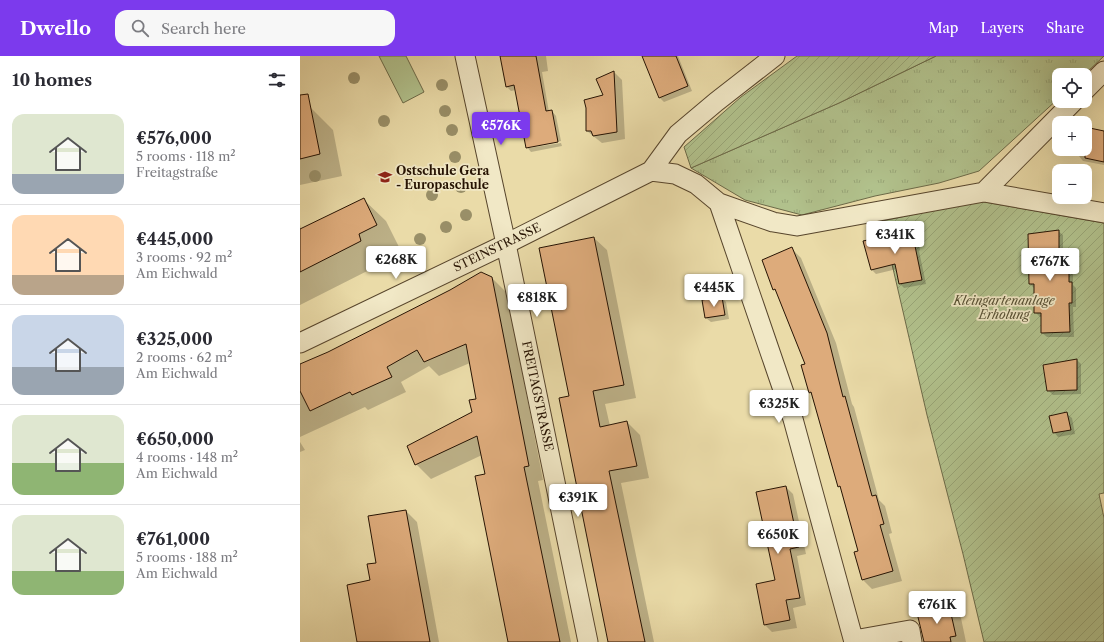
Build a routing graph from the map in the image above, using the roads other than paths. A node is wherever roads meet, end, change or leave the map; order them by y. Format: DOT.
graph roads {
  1 [pos="465,56"];
  2 [pos="775,56"];
  3 [pos="1104,71"];
  4 [pos="1092,83"];
  5 [pos="1067,108"];
  6 [pos="651,171"];
  7 [pos="984,192"];
  8 [pos="719,203"];
  9 [pos="1104,213"];
  10 [pos="506,244"];
  11 [pos="300,344"];
  12 [pos="854,641"];
  13 [pos="588,642"];
  14 [pos="912,642"];
  1 -- 10 [label="street, FREITAGSTRASSE"];
  2 -- 6 [label="street, STEINSTRASSE"];
  3 -- 4 [label="street"];
  5 -- 7 [label="street"];
  6 -- 8 [label="street"];
  6 -- 10 [label="street, STEINSTRASSE"];
  7 -- 8 [label="street"];
  7 -- 9 [label="street"];
  8 -- 12 [label="street"];
  10 -- 11 [label="street, STEINSTRASSE"];
  10 -- 13 [label="street, FREITAGSTRASSE"];
  12 -- 14 [label="street"];
}
